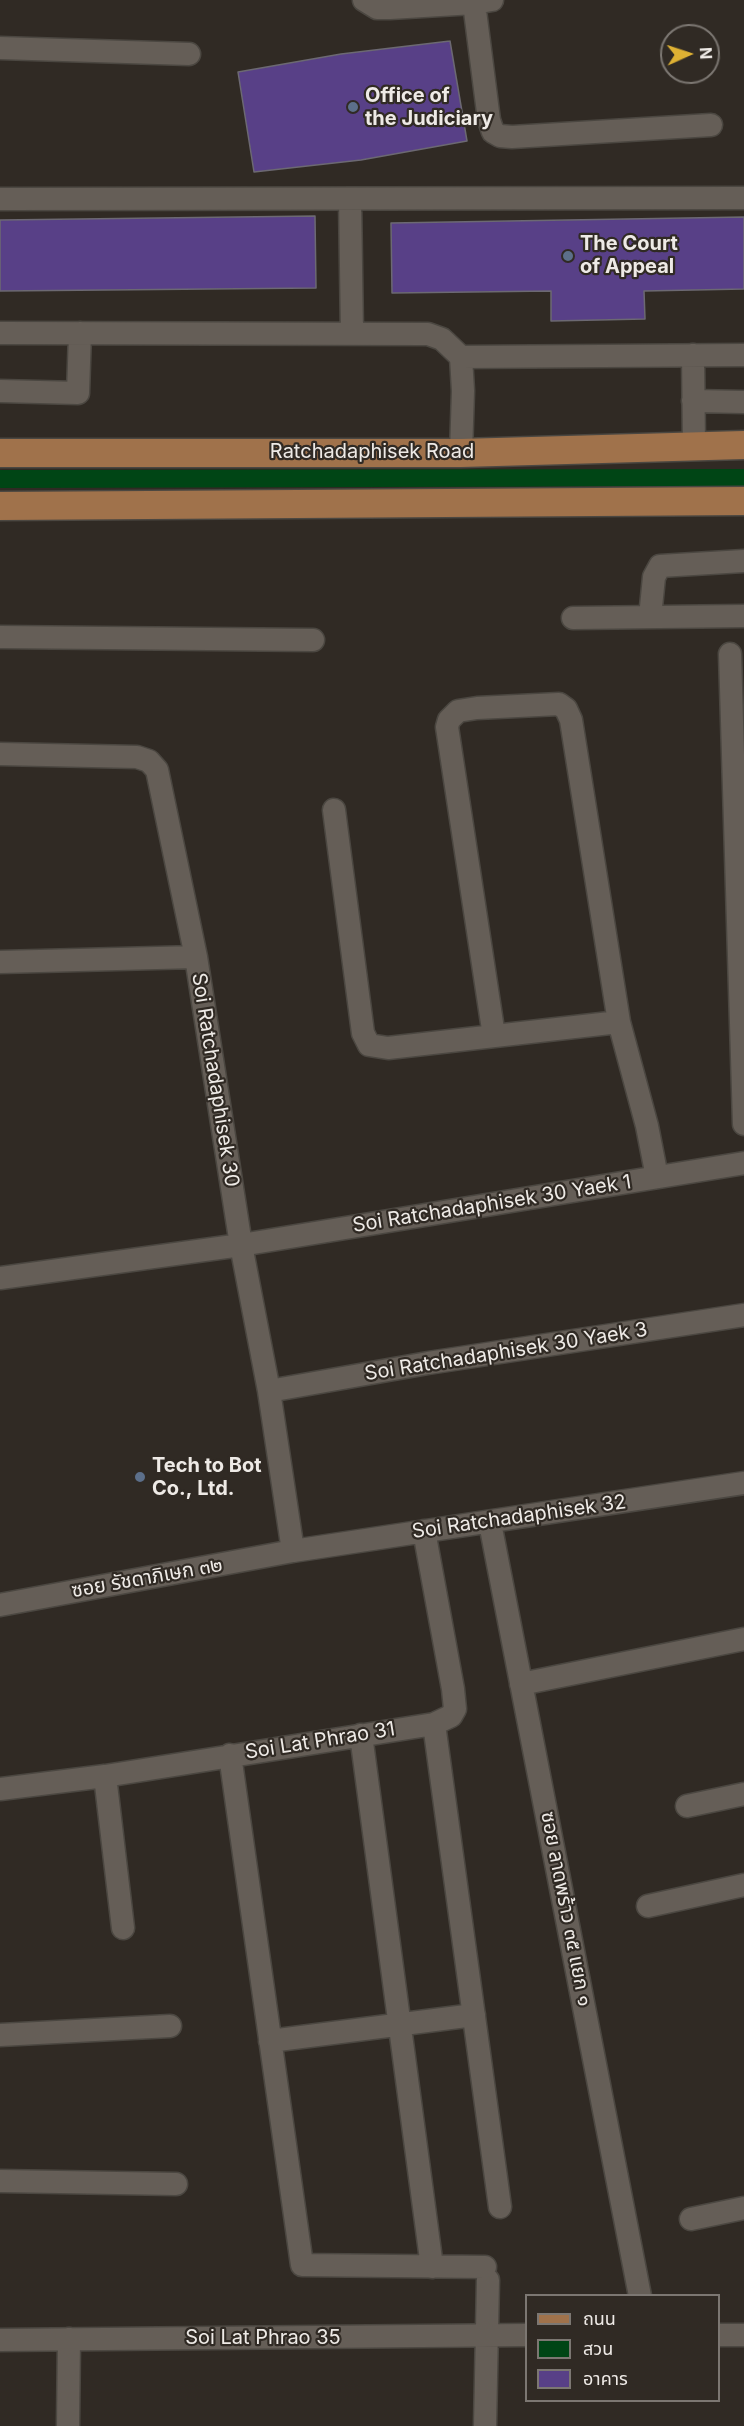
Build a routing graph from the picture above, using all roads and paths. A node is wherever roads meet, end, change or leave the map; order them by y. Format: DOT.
graph roads {
  1 [pos="364,0"];
  2 [pos="483,1"];
  3 [pos="0,48"];
  4 [pos="189,54"];
  5 [pos="711,125"];
  6 [pos="744,198"];
  7 [pos="0,199"];
  8 [pos="350,199"];
  9 [pos="0,333"];
  10 [pos="80,333"];
  11 [pos="352,334"];
  12 [pos="693,355"];
  13 [pos="744,355"];
  14 [pos="461,357"];
  15 [pos="0,392"];
  16 [pos="693,401"];
  17 [pos="744,402"];
  18 [pos="744,445"];
  19 [pos="694,446"];
  20 [pos="0,453"];
  21 [pos="461,453"];
  22 [pos="744,501"];
  23 [pos="0,506"];
  24 [pos="744,561"];
  25 [pos="744,616"];
  26 [pos="650,617"];
  27 [pos="573,618"];
  28 [pos="0,637"];
  29 [pos="313,640"];
  30 [pos="729,654"];
  31 [pos="0,754"];
  32 [pos="334,810"];
  33 [pos="740,850"];
  34 [pos="196,957"];
  35 [pos="0,962"];
  36 [pos="742,976"];
  37 [pos="619,1022"];
  38 [pos="494,1036"];
  39 [pos="744,1124"];
  40 [pos="744,1163"];
  41 [pos="657,1177"];
  42 [pos="241,1245"];
  43 [pos="0,1278"];
  44 [pos="744,1315"];
  45 [pos="268,1391"];
  46 [pos="744,1483"];
  47 [pos="490,1523"];
  48 [pos="424,1532"];
  49 [pos="293,1551"];
  50 [pos="0,1605"];
  51 [pos="744,1639"];
  52 [pos="521,1684"];
  53 [pos="434,1724"];
  54 [pos="361,1735"];
  55 [pos="230,1755"];
  56 [pos="105,1776"];
  57 [pos="0,1789"];
  58 [pos="744,1794"];
  59 [pos="687,1806"];
  60 [pos="744,1885"];
  61 [pos="648,1906"];
  62 [pos="123,1928"];
  63 [pos="474,2015"];
  64 [pos="400,2023"];
  65 [pos="170,2026"];
  66 [pos="0,2035"];
  67 [pos="270,2041"];
  68 [pos="0,2181"];
  69 [pos="176,2184"];
  70 [pos="500,2207"];
  71 [pos="744,2208"];
  72 [pos="691,2219"];
  73 [pos="432,2267"];
  74 [pos="640,2294"];
  75 [pos="525,2335"];
  76 [pos="720,2335"];
  77 [pos="744,2335"];
  78 [pos="487,2336"];
  79 [pos="69,2339"];
  80 [pos="0,2340"];
  81 [pos="68,2426"];
  82 [pos="485,2426"];
  1 -- 2 [label="street"];
  2 -- 5 [label="street"];
  3 -- 4 [label="street"];
  6 -- 8 [label="street"];
  7 -- 8 [label="street"];
  8 -- 11 [label="street"];
  9 -- 10 [label="street"];
  10 -- 11 [label="street"];
  10 -- 15 [label="street"];
  11 -- 14 [label="street"];
  12 -- 13 [label="street"];
  12 -- 14 [label="street"];
  12 -- 16 [label="street"];
  14 -- 21 [label="street"];
  16 -- 17 [label="street"];
  16 -- 19 [label="street"];
  18 -- 19 [label="main road, Ratchadaphisek Road"];
  19 -- 21 [label="main road, Ratchadaphisek Road"];
  20 -- 21 [label="main road, Ratchadaphisek Road"];
  22 -- 23 [label="main road"];
  24 -- 26 [label="street"];
  25 -- 26 [label="street"];
  26 -- 27 [label="street"];
  28 -- 29 [label="street"];
  30 -- 33 [label="street"];
  31 -- 34 [label="street, Soi Ratchadaphisek 30"];
  32 -- 38 [label="street"];
  33 -- 36 [label="street"];
  34 -- 35 [label="street"];
  34 -- 42 [label="street, Soi Ratchadaphisek 30"];
  36 -- 39 [label="street"];
  37 -- 38 [label="street"];
  37 -- 38 [label="street"];
  37 -- 41 [label="street"];
  40 -- 41 [label="street, Soi Ratchadaphisek 30 Yaek 1"];
  41 -- 42 [label="street, Soi Ratchadaphisek 30 Yaek 1"];
  42 -- 43 [label="street, Soi Ratchadaphisek 30 Yaek 1"];
  42 -- 45 [label="street, Soi Ratchadaphisek 30"];
  44 -- 45 [label="street, Soi Ratchadaphisek 30 Yaek 3"];
  45 -- 49 [label="street, Soi Ratchadaphisek 30"];
  46 -- 47 [label="street, Soi Ratchadaphisek 32"];
  47 -- 48 [label="street, Soi Ratchadaphisek 32"];
  47 -- 52 [label="street, ซอย ลาดพร้าว ๓๕ แยก ๑"];
  48 -- 49 [label="street, Soi Ratchadaphisek 32"];
  48 -- 53 [label="street"];
  49 -- 50 [label="street, ซอย รัชดาภิเษก ๓๒"];
  51 -- 52 [label="street"];
  52 -- 74 [label="street, ซอย ลาดพร้าว ๓๕ แยก ๑"];
  53 -- 54 [label="street, Soi Lat Phrao 31"];
  53 -- 63 [label="street"];
  54 -- 55 [label="street, Soi Lat Phrao 31"];
  54 -- 64 [label="street"];
  55 -- 56 [label="street, Soi Lat Phrao 31"];
  55 -- 67 [label="street"];
  56 -- 57 [label="street, Soi Lat Phrao 31"];
  56 -- 62 [label="street"];
  58 -- 59 [label="street"];
  60 -- 61 [label="street"];
  63 -- 64 [label="street"];
  63 -- 70 [label="street"];
  64 -- 67 [label="street"];
  64 -- 73 [label="street"];
  65 -- 66 [label="street"];
  67 -- 73 [label="street"];
  68 -- 69 [label="street"];
  71 -- 72 [label="street"];
  73 -- 78 [label="street"];
  75 -- 78 [label="street, Soi Lat Phrao 35"];
  76 -- 77 [label="street"];
  78 -- 79 [label="street, Soi Lat Phrao 35"];
  78 -- 82 [label="street"];
  79 -- 80 [label="street, Soi Lat Phrao 35"];
  79 -- 81 [label="street"];
}
